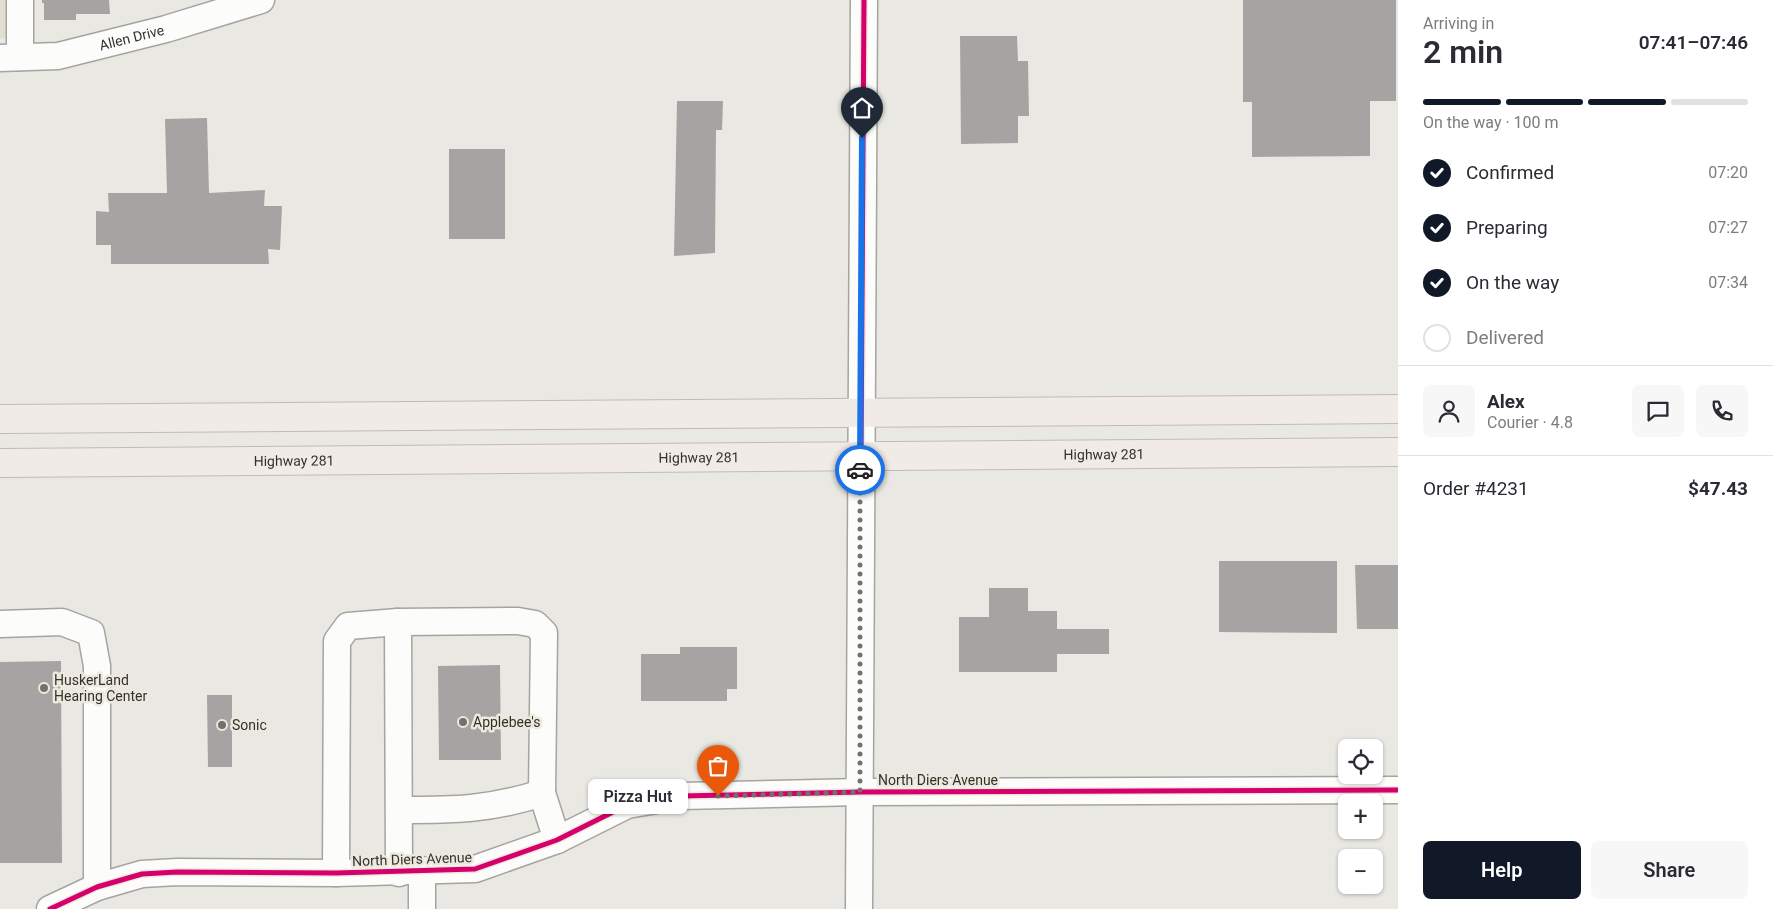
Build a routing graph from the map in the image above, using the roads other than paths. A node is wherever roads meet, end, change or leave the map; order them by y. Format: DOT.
graph roads {
  1 [pos="20,0"];
  2 [pos="261,0"];
  3 [pos="864,0"];
  4 [pos="10,58"];
  5 [pos="1398,409"];
  6 [pos="860,413"];
  7 [pos="0,419"];
  8 [pos="1398,452"];
  9 [pos="860,456"];
  10 [pos="0,463"];
  11 [pos="398,622"];
  12 [pos="0,624"];
  13 [pos="1398,790"];
  14 [pos="860,792"];
  15 [pos="542,793"];
  16 [pos="401,810"];
  17 [pos="557,840"];
  18 [pos="411,872"];
  19 [pos="336,873"];
  20 [pos="97,887"];
  21 [pos="50,909"];
  22 [pos="422,909"];
  23 [pos="859,909"];
  1 -- 4 [label="street"];
  2 -- 4 [label="street, Allen Drive"];
  3 -- 6 [label="street"];
  5 -- 6 [label="highway"];
  6 -- 7 [label="highway"];
  6 -- 9 [label="street"];
  8 -- 9 [label="highway, Highway 281"];
  9 -- 10 [label="highway, Highway 281"];
  9 -- 14 [label="street"];
  11 -- 15 [label="street"];
  11 -- 16 [label="street"];
  11 -- 19 [label="street"];
  12 -- 20 [label="street"];
  13 -- 14 [label="street, North Diers Avenue"];
  14 -- 17 [label="street, North Diers Avenue"];
  14 -- 23 [label="street"];
  15 -- 16 [label="street"];
  15 -- 17 [label="street"];
  16 -- 18 [label="street"];
  17 -- 18 [label="street, North Diers Avenue"];
  18 -- 19 [label="street, North Diers Avenue"];
  18 -- 22 [label="street"];
  19 -- 20 [label="street, North Diers Avenue"];
  20 -- 21 [label="street, North Diers Avenue"];
}
